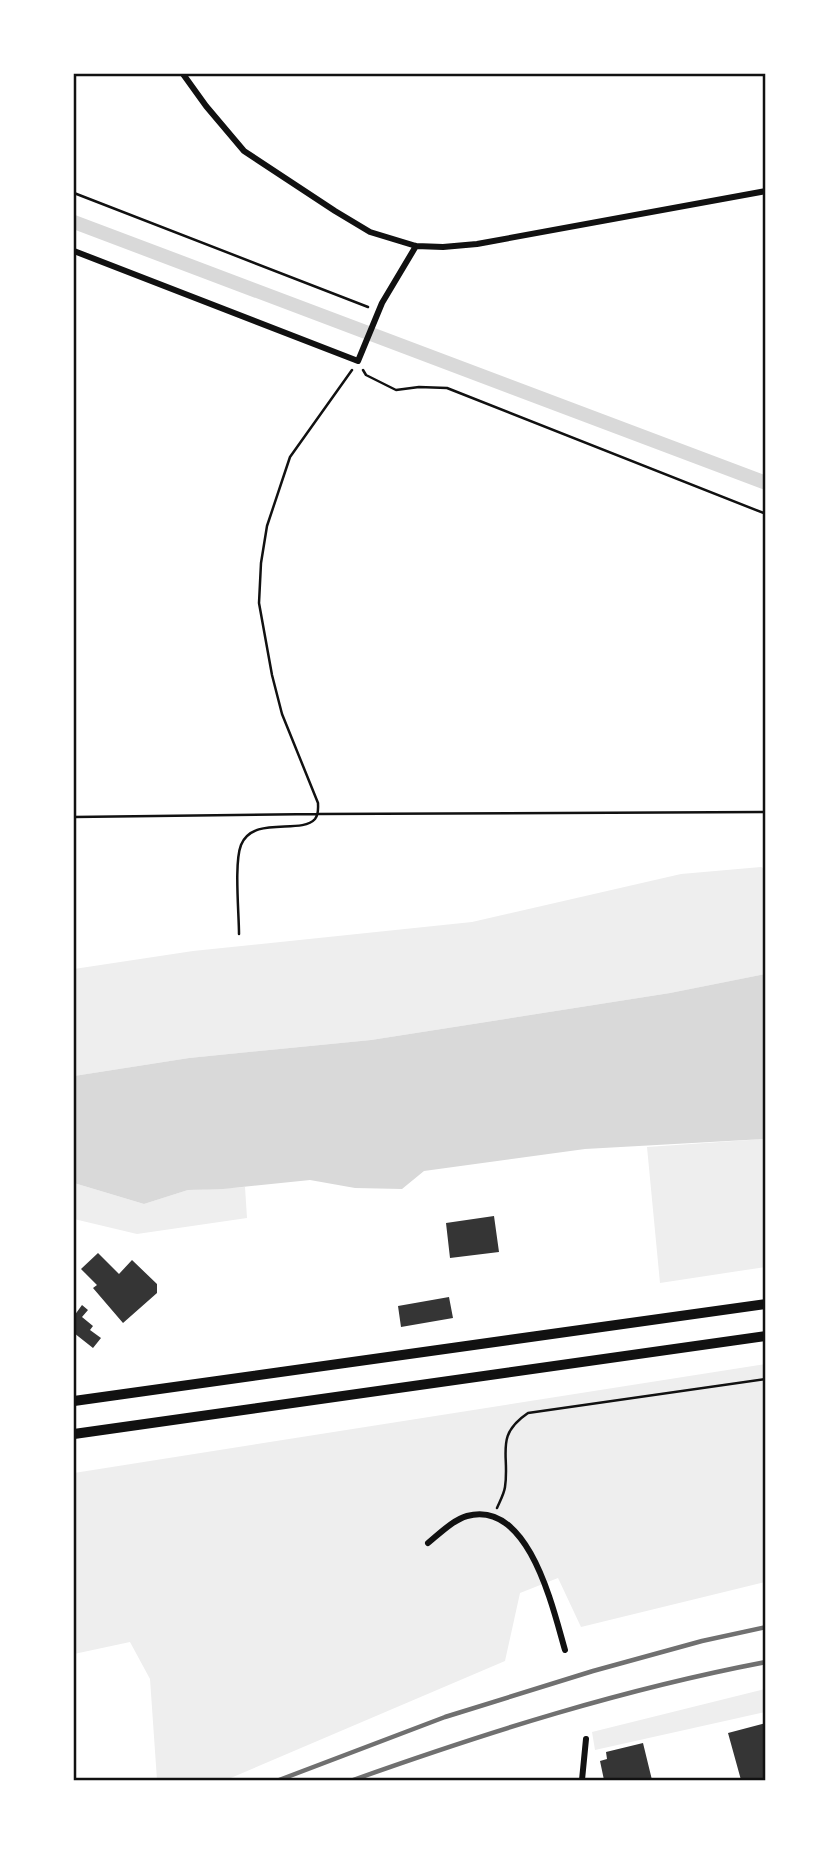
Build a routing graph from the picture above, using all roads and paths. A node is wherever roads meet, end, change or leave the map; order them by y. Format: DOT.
graph roads {
  1 [pos="183,74"];
  2 [pos="765,191"];
  3 [pos="74,193"];
  4 [pos="416,246"];
  5 [pos="74,251"];
  6 [pos="382,303"];
  7 [pos="358,361"];
  8 [pos="765,514"];
  9 [pos="765,812"];
  10 [pos="318,814"];
  11 [pos="74,817"];
  12 [pos="239,934"];
  13 [pos="765,1304"];
  14 [pos="765,1336"];
  15 [pos="765,1379"];
  16 [pos="74,1401"];
  17 [pos="74,1434"];
  18 [pos="494,1517"];
  19 [pos="428,1543"];
  20 [pos="565,1650"];
  21 [pos="586,1739"];
  22 [pos="582,1780"];
  1 -- 4 [label="street"];
  2 -- 4 [label="street"];
  3 -- 6 [label="path"];
  4 -- 6 [label="street"];
  5 -- 7 [label="street"];
  6 -- 7 [label="street"];
  7 -- 8 [label="path"];
  7 -- 10 [label="path"];
  9 -- 10 [label="path"];
  10 -- 11 [label="path"];
  10 -- 12 [label="path"];
  13 -- 16 [label="highway"];
  14 -- 17 [label="highway"];
  15 -- 18 [label="path"];
  18 -- 19 [label="street"];
  18 -- 20 [label="street"];
  21 -- 22 [label="street"];
}
